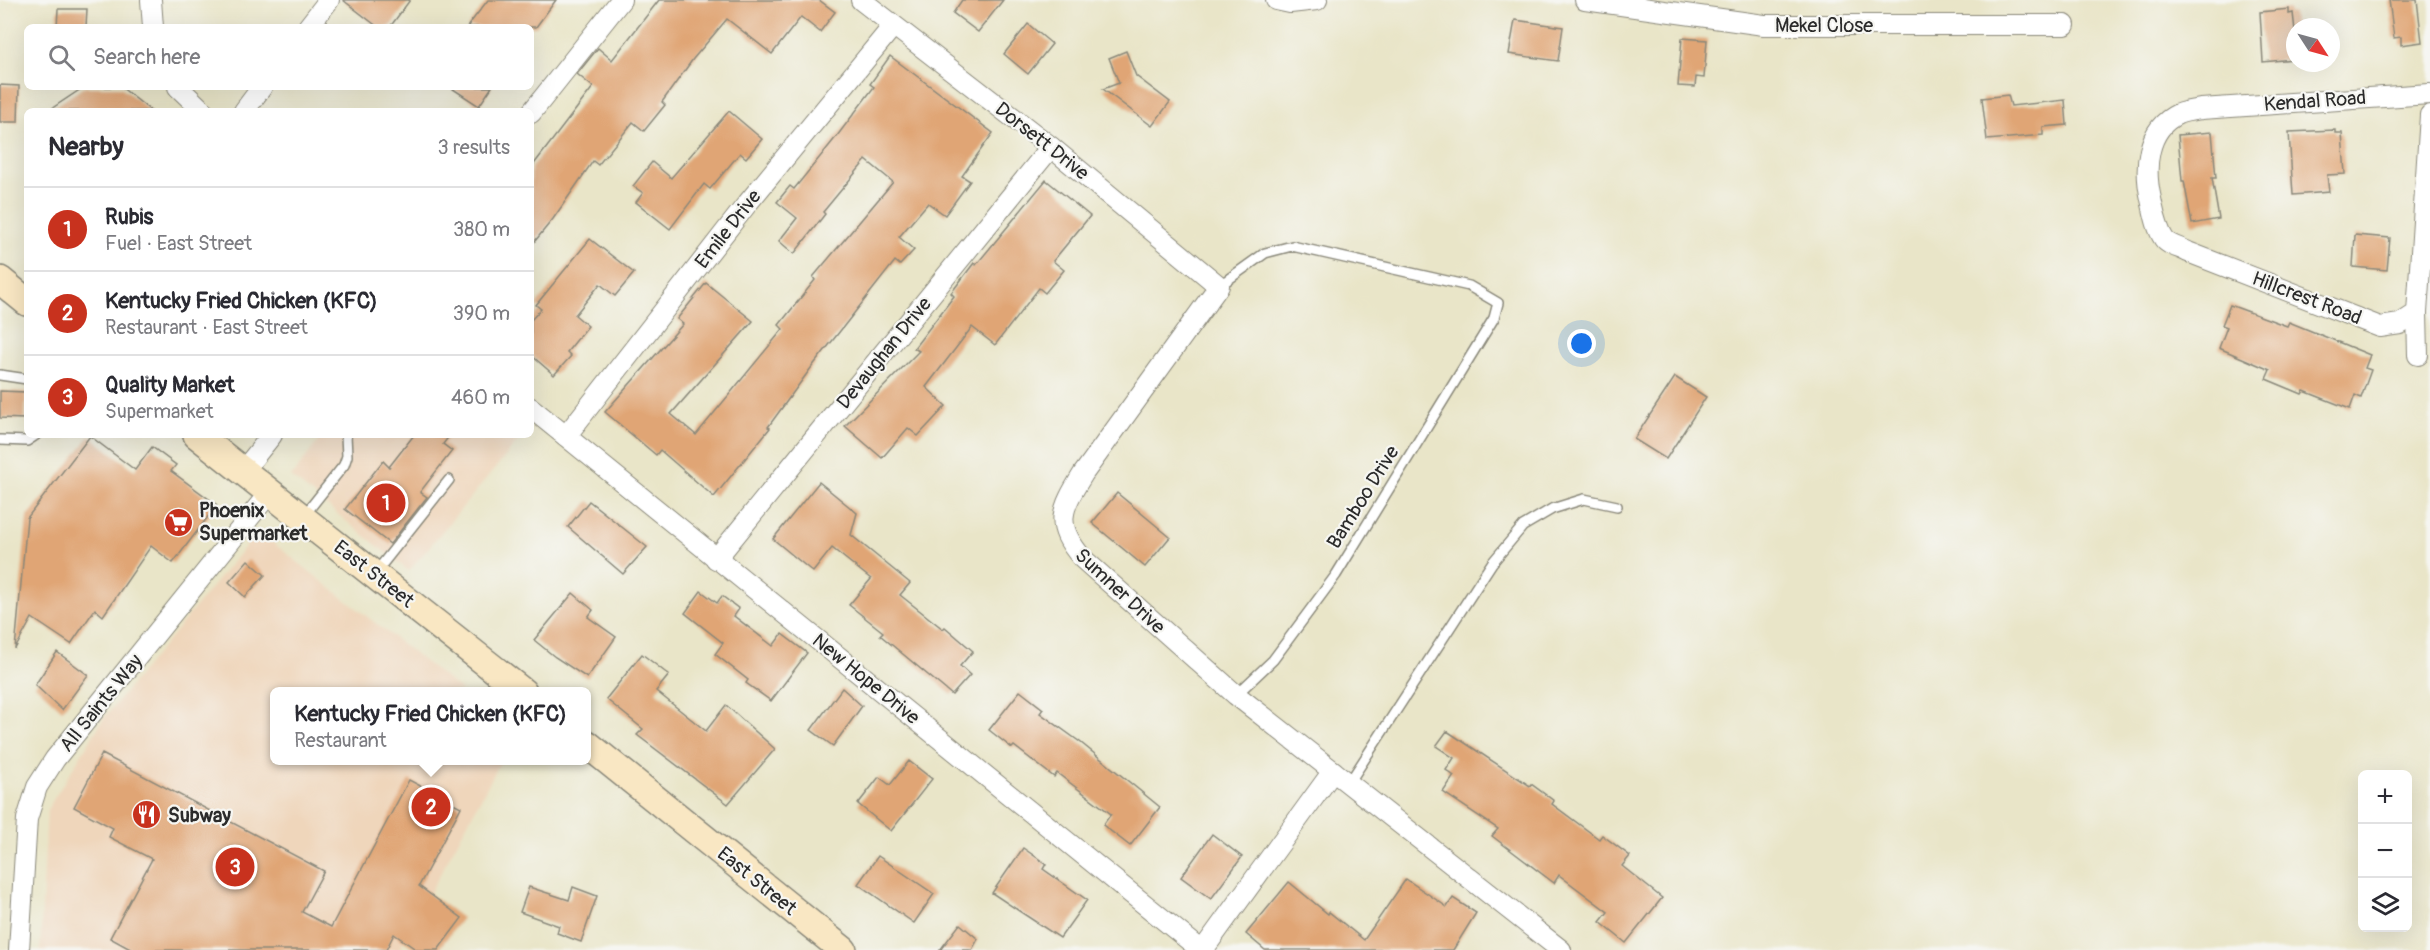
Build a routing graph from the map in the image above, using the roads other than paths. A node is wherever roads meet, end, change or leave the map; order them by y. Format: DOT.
graph roads {
  1 [pos="151,0"];
  2 [pos="328,0"];
  3 [pos="621,0"];
  4 [pos="861,0"];
  5 [pos="1276,0"];
  6 [pos="1317,0"];
  7 [pos="1585,0"];
  8 [pos="153,24"];
  9 [pos="310,24"];
  10 [pos="893,26"];
  11 [pos="2064,26"];
  12 [pos="181,90"];
  13 [pos="260,90"];
  14 [pos="2430,94"];
  15 [pos="199,108"];
  16 [pos="246,108"];
  17 [pos="534,109"];
  18 [pos="2201,109"];
  19 [pos="2430,115"];
  20 [pos="1051,147"];
  21 [pos="1,282"];
  22 [pos="1219,285"];
  23 [pos="24,300"];
  24 [pos="1498,303"];
  25 [pos="2417,313"];
  26 [pos="2418,355"];
  27 [pos="0,375"];
  28 [pos="24,379"];
  29 [pos="534,410"];
  30 [pos="566,436"];
  31 [pos="32,438"];
  32 [pos="201,438"];
  33 [pos="270,438"];
  34 [pos="346,438"];
  35 [pos="0,440"];
  36 [pos="243,471"];
  37 [pos="448,480"];
  38 [pos="270,492"];
  39 [pos="1617,507"];
  40 [pos="302,517"];
  41 [pos="717,559"];
  42 [pos="374,575"];
  43 [pos="517,687"];
  44 [pos="1236,695"];
  45 [pos="591,747"];
  46 [pos="1341,777"];
  47 [pos="19,950"];
  48 [pos="843,950"];
  49 [pos="1202,950"];
  50 [pos="1561,950"];
  1 -- 8 [label="street"];
  2 -- 9 [label="street"];
  3 -- 17 [label="street"];
  4 -- 10 [label="street, Dorsett Drive"];
  5 -- 6 [label="street"];
  7 -- 11 [label="street, Mekel Close"];
  10 -- 20 [label="street, Dorsett Drive"];
  10 -- 30 [label="street, Emile Drive"];
  12 -- 15 [label="street"];
  13 -- 16 [label="street"];
  14 -- 18 [label="street, Kendal Road"];
  18 -- 25 [label="street, Hillcrest Road"];
  19 -- 25 [label="street"];
  20 -- 22 [label="street, Dorsett Drive"];
  20 -- 41 [label="street, Devaughan Drive"];
  21 -- 23 [label="main road"];
  22 -- 24 [label="lane, Sumner Drive"];
  22 -- 44 [label="street, Sumner Drive"];
  24 -- 44 [label="lane, Bamboo Drive"];
  25 -- 26 [label="street"];
  27 -- 28 [label="lane"];
  29 -- 30 [label="street, New Hope Drive"];
  30 -- 41 [label="street, New Hope Drive"];
  31 -- 35 [label="lane"];
  32 -- 36 [label="main road, East Street"];
  33 -- 36 [label="street"];
  34 -- 40 [label="lane"];
  36 -- 38 [label="main road, East Street"];
  37 -- 42 [label="lane"];
  38 -- 40 [label="main road, East Street"];
  38 -- 47 [label="street, All Saints Way"];
  39 -- 46 [label="lane"];
  40 -- 42 [label="main road, East Street"];
  41 -- 49 [label="street, New Hope Drive"];
  42 -- 43 [label="main road, East Street"];
  44 -- 46 [label="street, Sumner Drive"];
  45 -- 48 [label="main road, East Street"];
  46 -- 49 [label="street"];
  46 -- 50 [label="street, Sumner Drive"];
}
